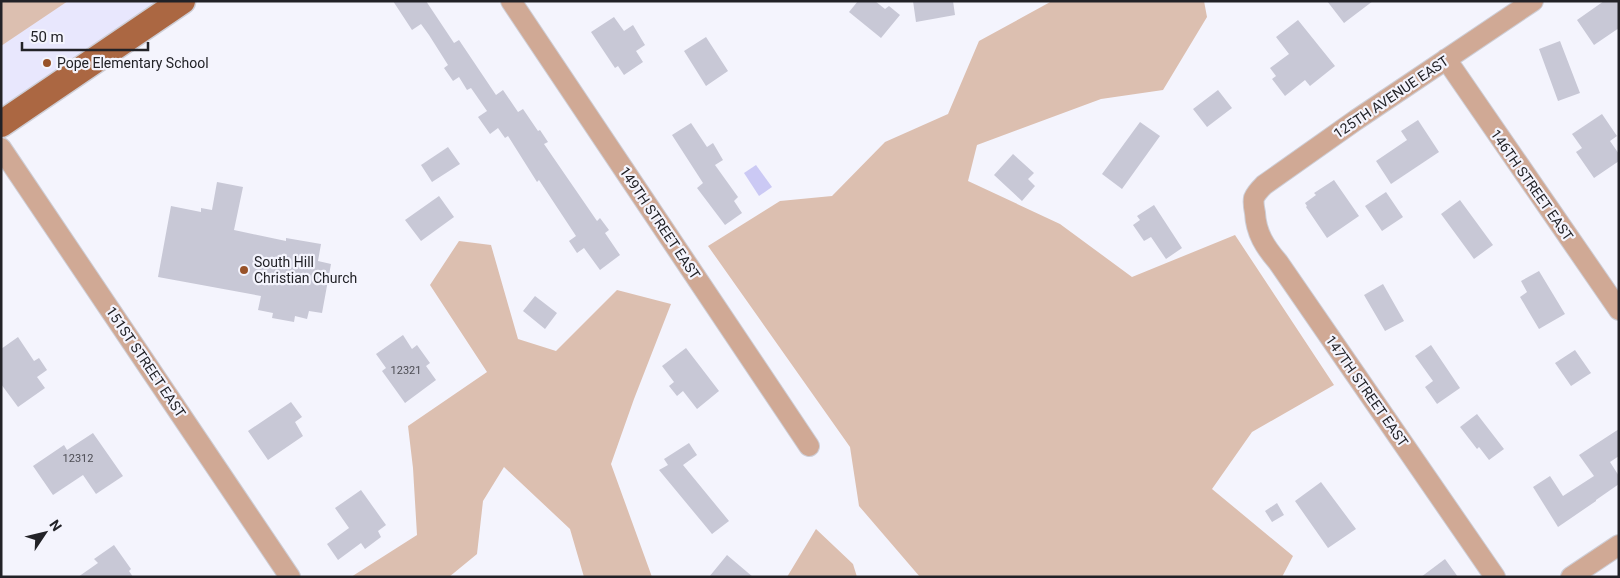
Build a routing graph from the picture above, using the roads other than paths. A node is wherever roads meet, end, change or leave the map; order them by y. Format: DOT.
graph roads {
  1 [pos="182,1"];
  2 [pos="511,1"];
  3 [pos="1533,1"];
  4 [pos="1446,59"];
  5 [pos="1,124"];
  6 [pos="1,148"];
  7 [pos="1253,199"];
  8 [pos="1619,310"];
  9 [pos="809,446"];
  10 [pos="1619,545"];
  11 [pos="290,577"];
  12 [pos="1495,577"];
  13 [pos="1571,577"];
  1 -- 5 [label="main road"];
  2 -- 9 [label="street, 149TH STREET EAST"];
  3 -- 4 [label="street, 125TH AVENUE EAST"];
  4 -- 7 [label="street, 125TH AVENUE EAST"];
  4 -- 8 [label="street, 146TH STREET EAST"];
  6 -- 11 [label="street, 151ST STREET EAST"];
  7 -- 12 [label="street, 147TH STREET EAST"];
  10 -- 13 [label="street"];
}
